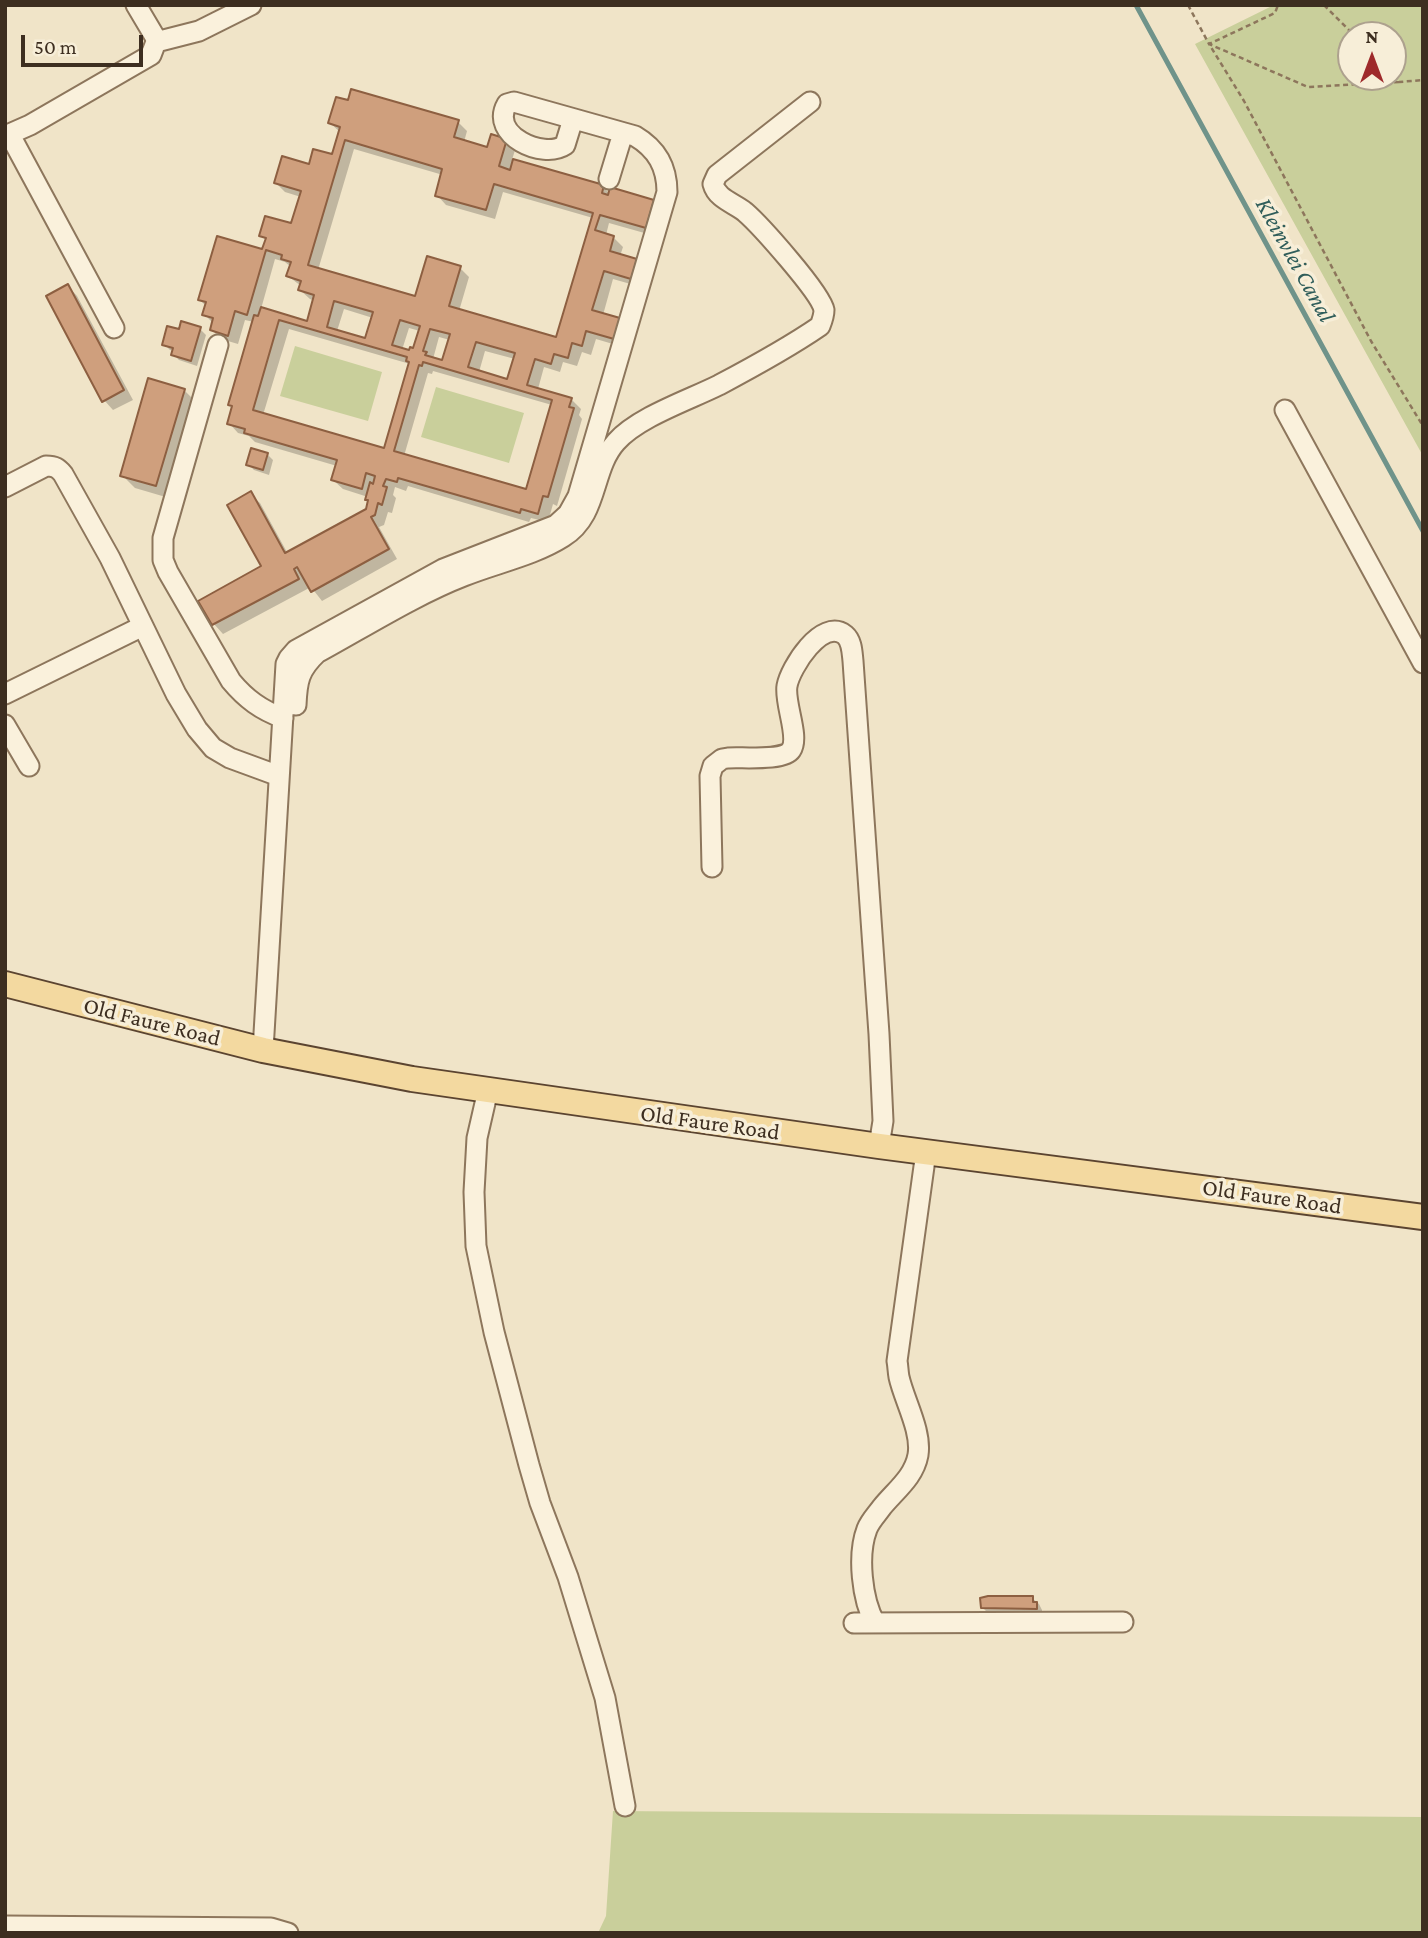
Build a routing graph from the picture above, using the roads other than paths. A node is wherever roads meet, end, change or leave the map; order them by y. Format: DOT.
graph roads {
  1 [pos="136,5"];
  2 [pos="251,5"];
  3 [pos="156,42"];
  4 [pos="810,102"];
  5 [pos="573,119"];
  6 [pos="623,133"];
  7 [pos="8,135"];
  8 [pos="609,179"];
  9 [pos="114,328"];
  10 [pos="218,345"];
  11 [pos="1285,410"];
  12 [pos="5,487"];
  13 [pos="143,626"];
  14 [pos="1423,663"];
  15 [pos="5,694"];
  16 [pos="283,718"];
  17 [pos="5,725"];
  18 [pos="29,766"];
  19 [pos="279,776"];
  20 [pos="712,867"];
  21 [pos="5,984"];
  22 [pos="263,1050"];
  23 [pos="488,1090"];
  24 [pos="879,1146"];
  25 [pos="926,1152"];
  26 [pos="1423,1217"];
  27 [pos="1124,1622"];
  28 [pos="854,1623"];
  29 [pos="876,1623"];
  30 [pos="625,1806"];
  31 [pos="5,1926"];
  32 [pos="176,1930"];
  33 [pos="288,1933"];
  1 -- 3 [label="street"];
  2 -- 3 [label="street"];
  3 -- 7 [label="street"];
  4 -- 19 [label="street"];
  5 -- 6 [label="street"];
  6 -- 8 [label="street"];
  6 -- 16 [label="street"];
  7 -- 9 [label="street"];
  10 -- 16 [label="street"];
  11 -- 14 [label="street"];
  12 -- 13 [label="street"];
  13 -- 15 [label="street"];
  13 -- 19 [label="street"];
  16 -- 19 [label="street"];
  17 -- 18 [label="street"];
  19 -- 22 [label="street"];
  20 -- 24 [label="street"];
  21 -- 22 [label="main road, Old Faure Road"];
  22 -- 23 [label="main road, Old Faure Road"];
  23 -- 24 [label="main road, Old Faure Road"];
  23 -- 30 [label="street"];
  24 -- 25 [label="main road, Old Faure Road"];
  25 -- 26 [label="main road, Old Faure Road"];
  25 -- 29 [label="street"];
  27 -- 29 [label="street"];
  28 -- 29 [label="street"];
  31 -- 32 [label="street"];
  32 -- 33 [label="street"];
}
